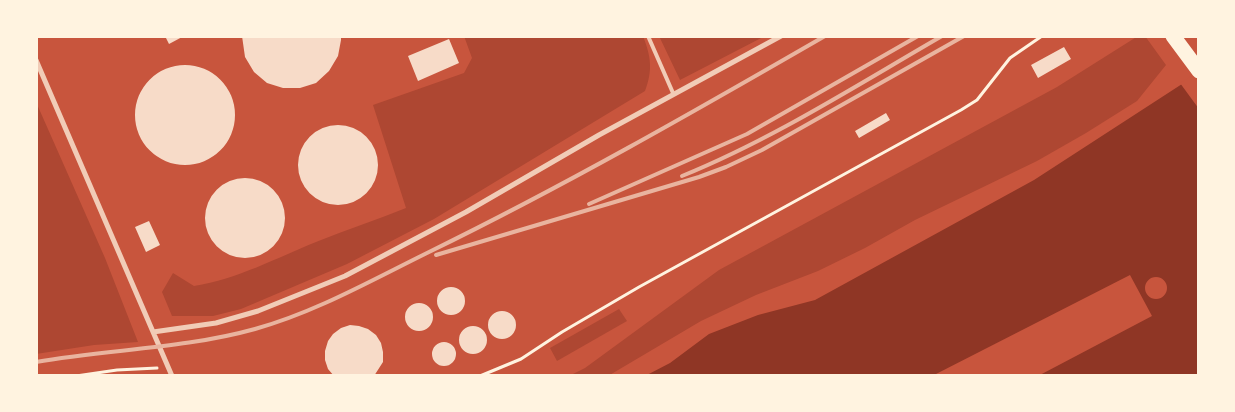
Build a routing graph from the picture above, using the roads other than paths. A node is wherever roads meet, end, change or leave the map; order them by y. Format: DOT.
graph roads {
  1 [pos="648,36"];
  2 [pos="781,36"];
  3 [pos="1173,36"];
  4 [pos="36,60"];
  5 [pos="1199,71"];
  6 [pos="673,93"];
  7 [pos="153,332"];
  8 [pos="172,376"];
  1 -- 6 [label="lane"];
  2 -- 6 [label="street"];
  3 -- 5 [label="highway"];
  4 -- 7 [label="street"];
  6 -- 7 [label="street"];
  7 -- 8 [label="street"];
}
